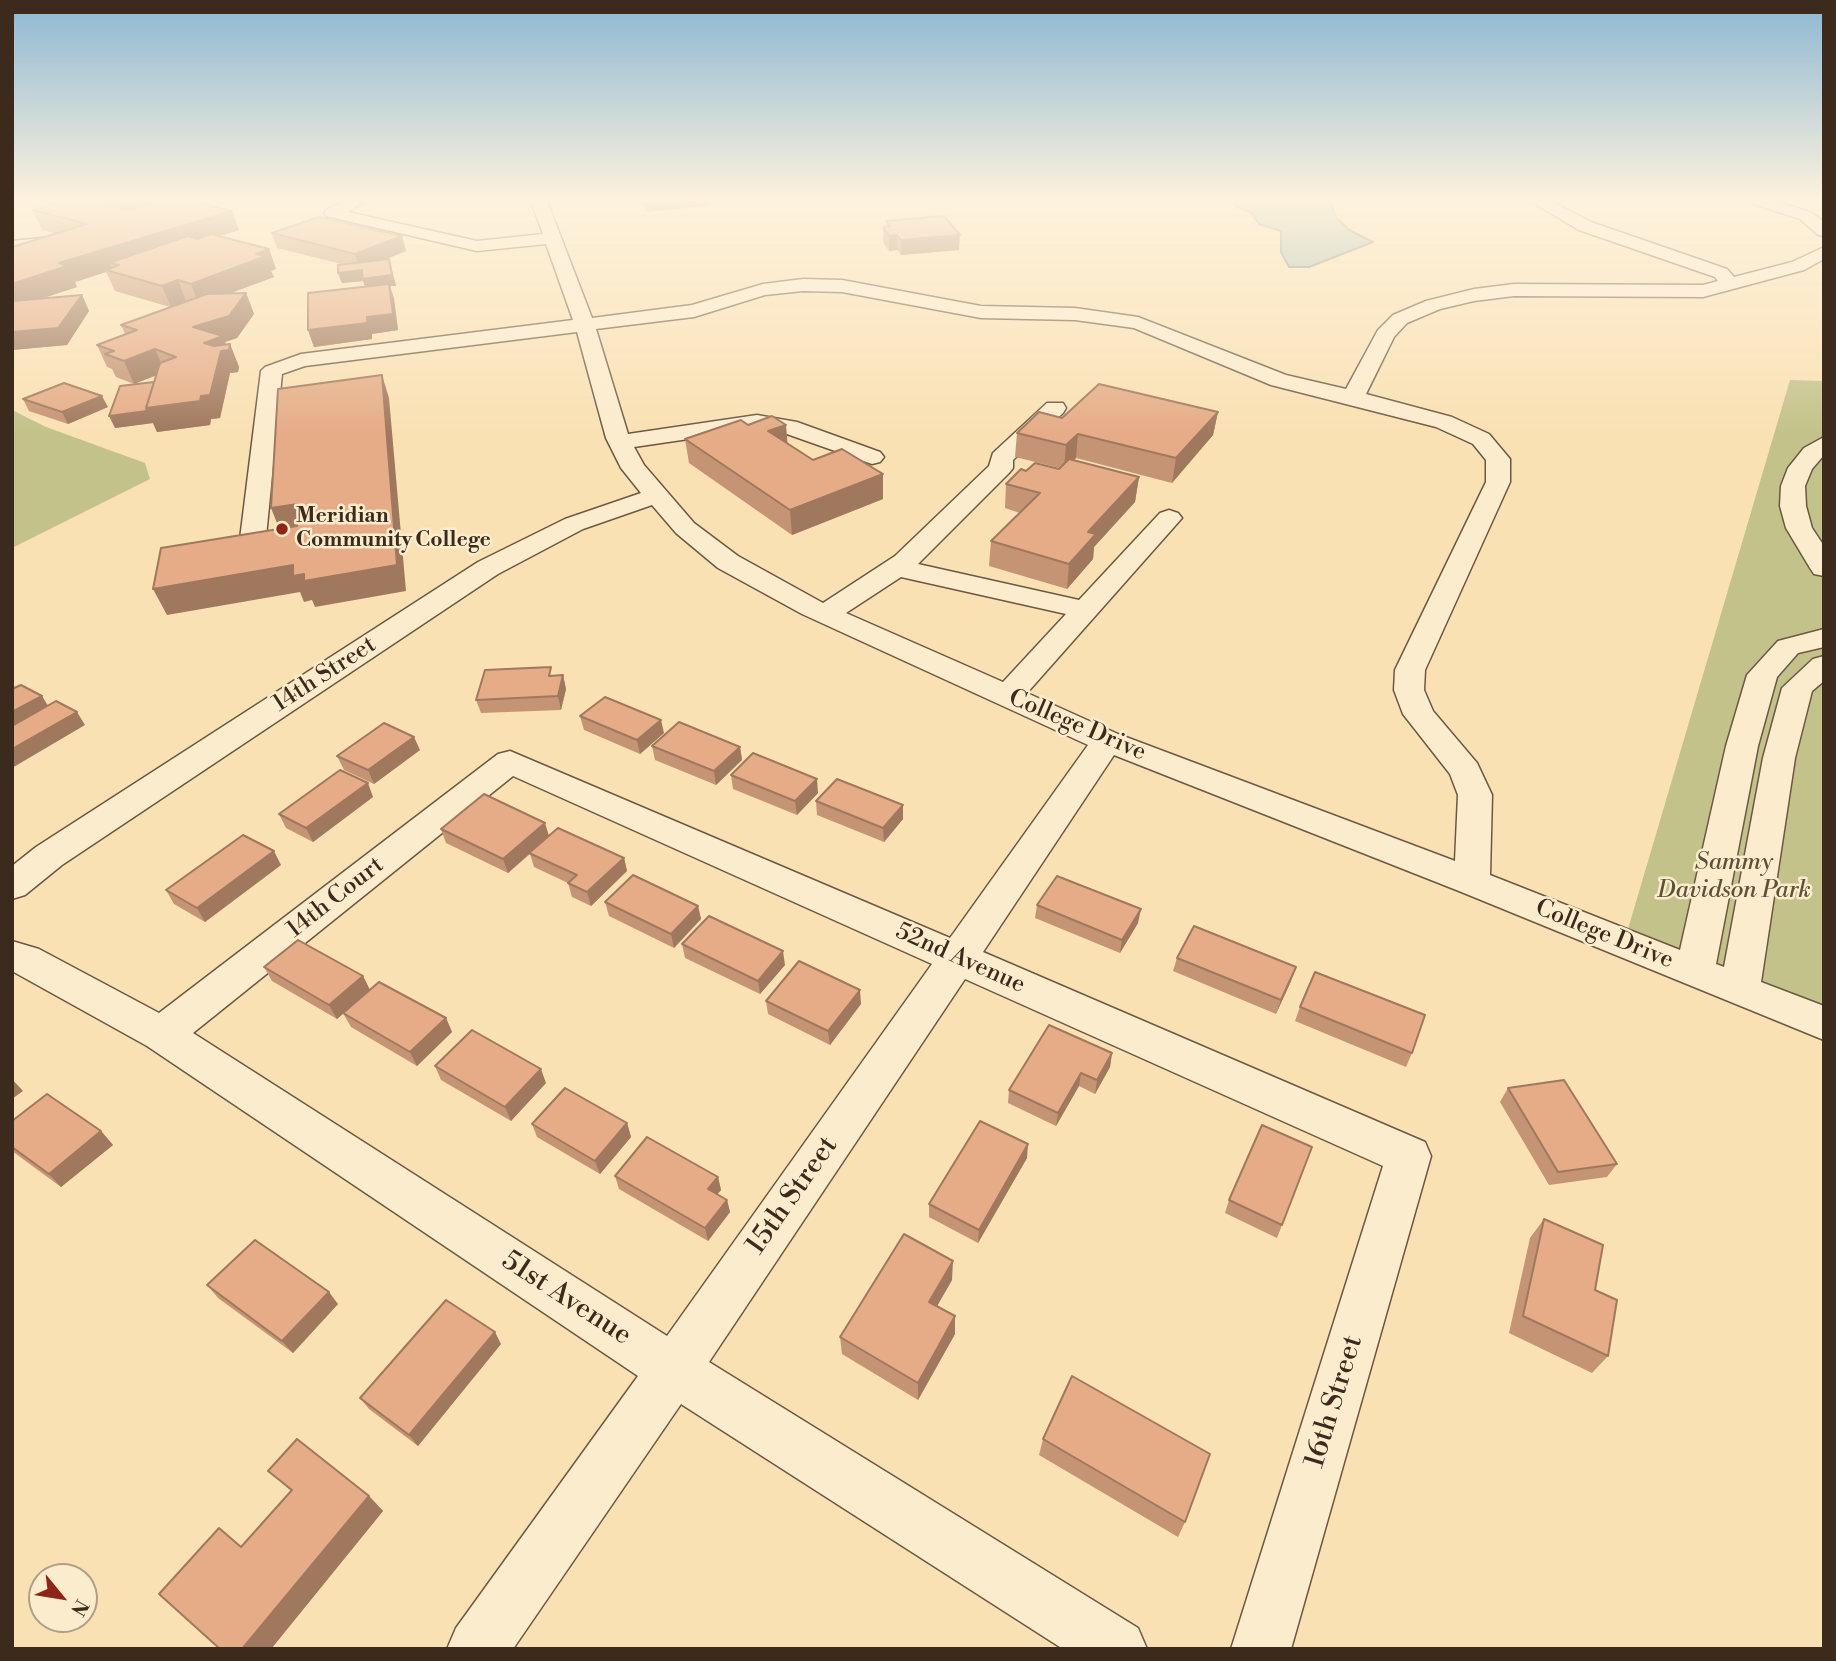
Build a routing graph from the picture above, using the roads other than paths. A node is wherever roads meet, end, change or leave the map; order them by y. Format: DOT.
graph roads {
  1 [pos="567,279"];
  2 [pos="1726,279"];
  3 [pos="1734,279"];
  4 [pos="584,323"];
  5 [pos="1353,397"];
  6 [pos="1055,408"];
  7 [pos="620,442"];
  8 [pos="1824,444"];
  9 [pos="872,457"];
  10 [pos="655,496"];
  11 [pos="1169,518"];
  12 [pos="252,547"];
  13 [pos="897,568"];
  14 [pos="1824,568"];
  15 [pos="1086,610"];
  16 [pos="825,614"];
  17 [pos="1824,638"];
  18 [pos="1824,665"];
  19 [pos="1007,696"];
  20 [pos="1107,740"];
  21 [pos="510,762"];
  22 [pos="1472,882"];
  23 [pos="12,886"];
  24 [pos="12,956"];
  25 [pos="958,957"];
  26 [pos="1695,972"];
  27 [pos="1740,990"];
  28 [pos="1824,1024"];
  29 [pos="162,1034"];
  30 [pos="1409,1156"];
  31 [pos="674,1370"];
  32 [pos="477,1649"];
  33 [pos="1117,1649"];
  34 [pos="1261,1649"];
  1 -- 4 [label="street, College Drive"];
  2 -- 3 [label="street"];
  2 -- 5 [label="street"];
  4 -- 5 [label="street"];
  4 -- 7 [label="street, College Drive"];
  4 -- 12 [label="street"];
  5 -- 22 [label="street"];
  6 -- 13 [label="street"];
  7 -- 9 [label="street"];
  7 -- 10 [label="street, College Drive"];
  8 -- 14 [label="street"];
  10 -- 16 [label="street, College Drive"];
  10 -- 23 [label="street, 14th Street"];
  11 -- 15 [label="street"];
  13 -- 15 [label="street"];
  13 -- 16 [label="street"];
  15 -- 19 [label="street"];
  16 -- 19 [label="street, College Drive"];
  17 -- 26 [label="street"];
  18 -- 27 [label="street"];
  19 -- 20 [label="street, College Drive"];
  20 -- 22 [label="street, College Drive"];
  20 -- 25 [label="street, 15th Street"];
  21 -- 25 [label="street, 52nd Avenue"];
  21 -- 29 [label="street, 14th Court"];
  22 -- 26 [label="street, College Drive"];
  24 -- 29 [label="street, 51st Avenue"];
  25 -- 30 [label="street, 52nd Avenue"];
  25 -- 31 [label="street, 15th Street"];
  26 -- 27 [label="street, College Drive"];
  27 -- 28 [label="street, College Drive"];
  29 -- 31 [label="street, 51st Avenue"];
  30 -- 34 [label="street, 16th Street"];
  31 -- 32 [label="street, 15th Street"];
  31 -- 33 [label="street, 51st Avenue"];
}
